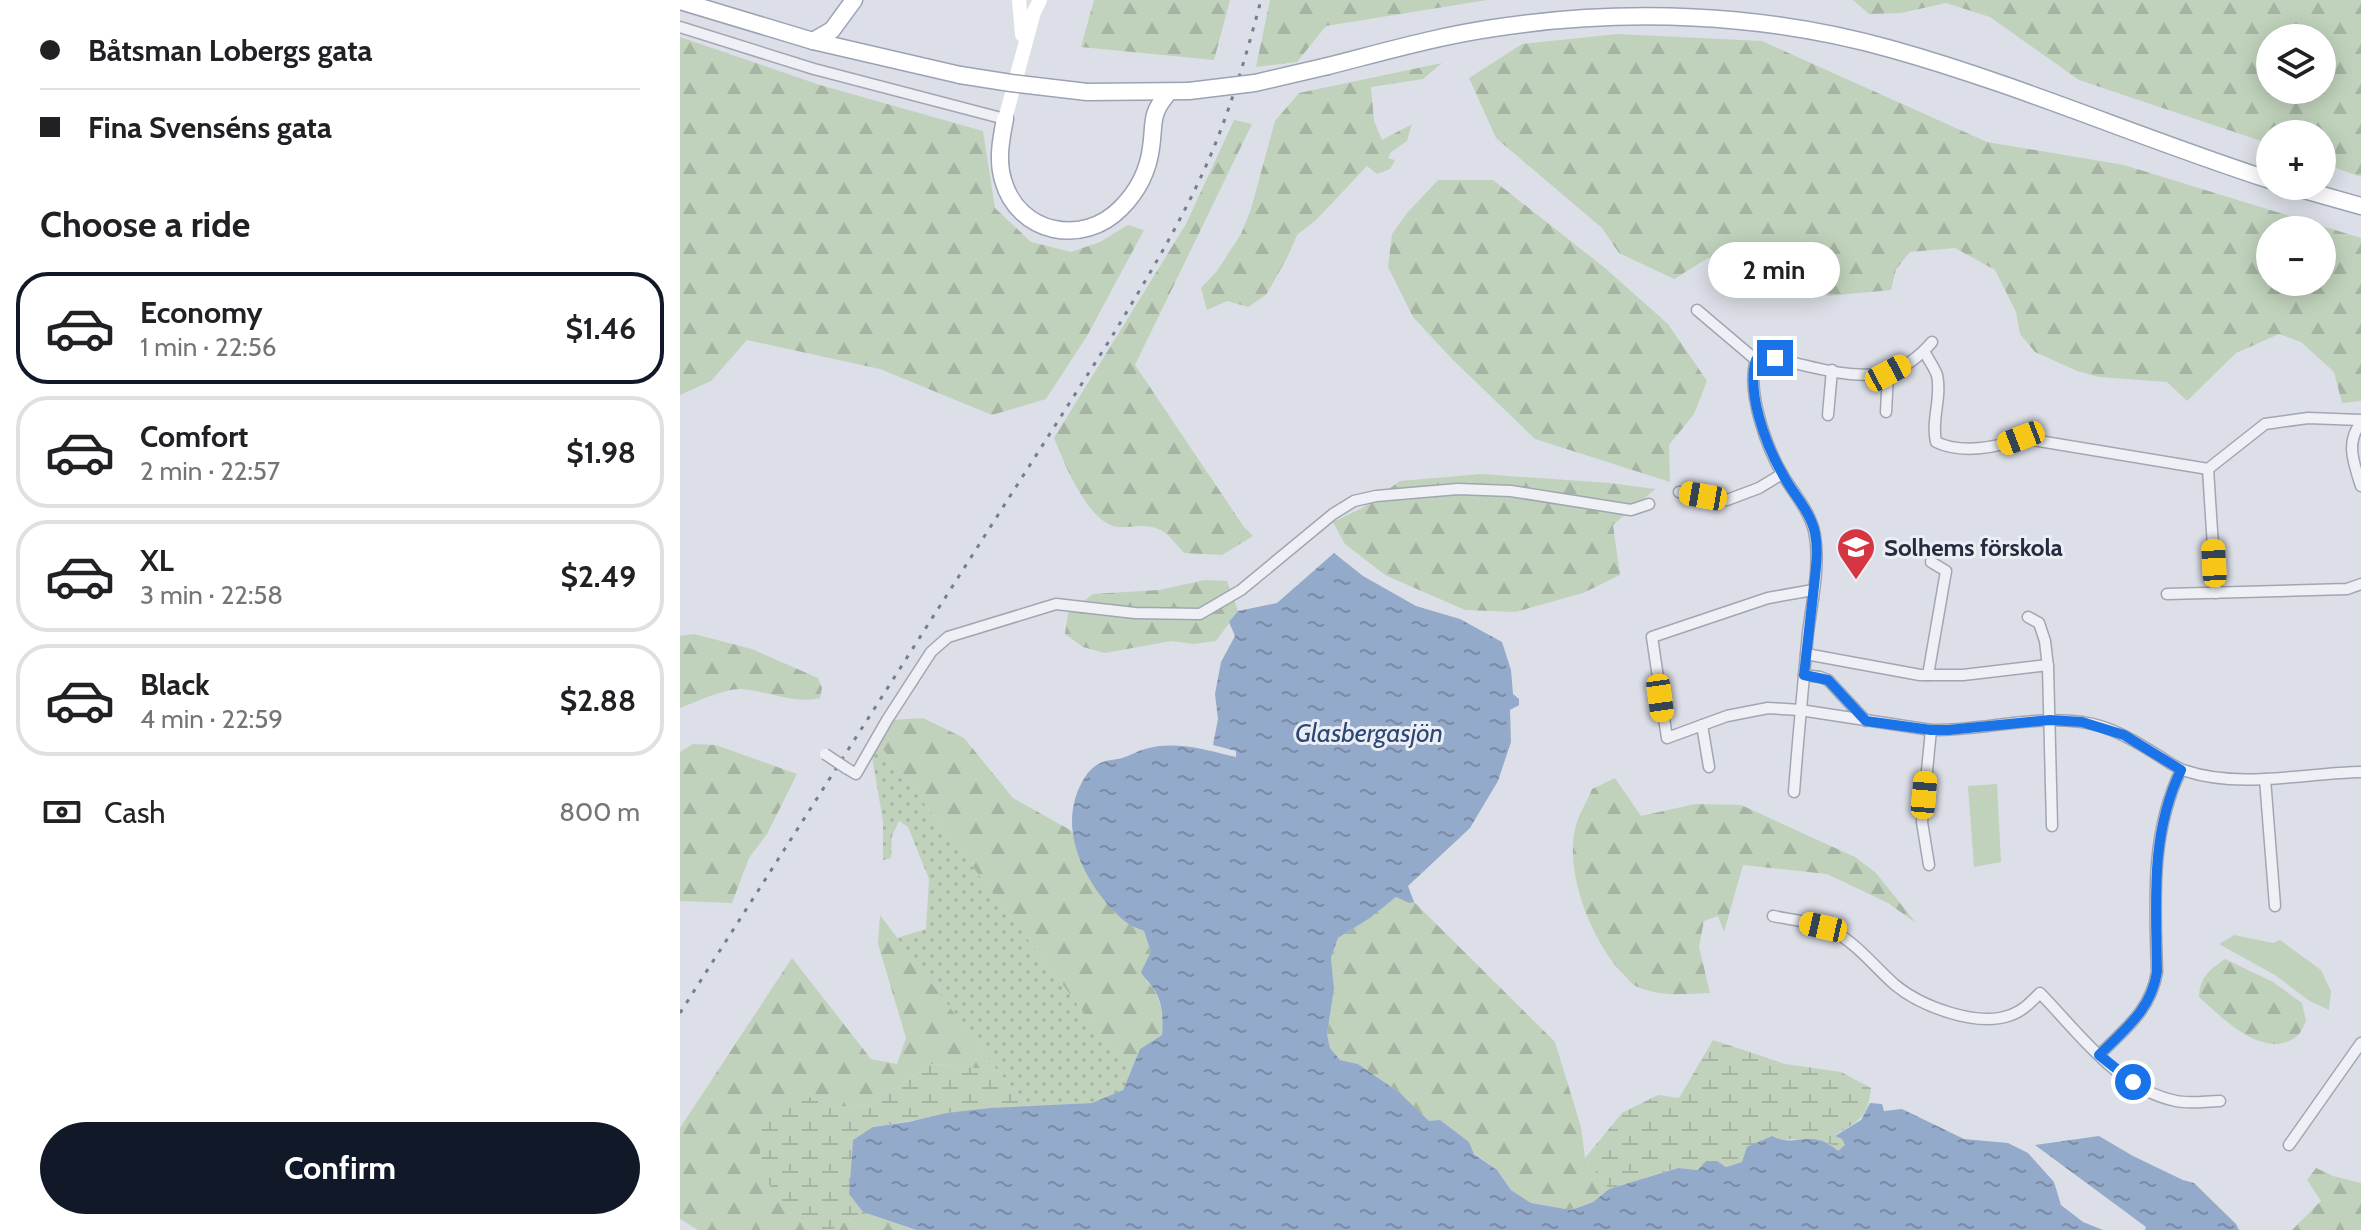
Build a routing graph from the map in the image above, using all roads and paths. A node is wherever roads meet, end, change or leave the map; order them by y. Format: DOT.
graph roads {
  1 [pos="1019,0"];
  2 [pos="1040,0"];
  3 [pos="680,1"];
  4 [pos="850,7"];
  5 [pos="680,27"];
  6 [pos="813,41"];
  7 [pos="865,55"];
  8 [pos="1020,62"];
  9 [pos="1169,92"];
  10 [pos="1133,93"];
  11 [pos="1005,119"];
  12 [pos="1152,119"];
  13 [pos="2256,175"];
  14 [pos="2336,199"];
  15 [pos="2361,206"];
  16 [pos="1697,310"];
  17 [pos="1932,342"];
  18 [pos="1924,351"];
  19 [pos="1756,360"];
  20 [pos="1832,370"];
  21 [pos="1888,373"];
  22 [pos="1886,412"];
  23 [pos="1828,415"];
  24 [pos="2361,421"];
  25 [pos="2208,469"];
  26 [pos="1782,474"];
  27 [pos="2361,486"];
  28 [pos="1679,492"];
  29 [pos="1649,504"];
  30 [pos="1931,562"];
  31 [pos="2361,584"];
  32 [pos="1813,590"];
  33 [pos="2216,593"];
  34 [pos="2167,594"];
  35 [pos="2028,617"];
  36 [pos="1806,654"];
  37 [pos="2048,665"];
  38 [pos="1804,675"];
  39 [pos="1928,675"];
  40 [pos="1800,710"];
  41 [pos="2050,720"];
  42 [pos="1866,721"];
  43 [pos="1702,725"];
  44 [pos="1931,730"];
  45 [pos="820,751"];
  46 [pos="1709,767"];
  47 [pos="2181,770"];
  48 [pos="2361,772"];
  49 [pos="2265,779"];
  50 [pos="1794,792"];
  51 [pos="2052,826"];
  52 [pos="1929,865"];
  53 [pos="2275,906"];
  54 [pos="1773,916"];
  55 [pos="2361,1043"];
  56 [pos="2099,1055"];
  57 [pos="2220,1101"];
  58 [pos="2289,1145"];
  1 -- 8 [label="street"];
  2 -- 8 [label="street"];
  3 -- 6 [label="main road"];
  4 -- 6 [label="main road"];
  4 -- 7 [label="main road"];
  5 -- 11 [label="street"];
  6 -- 7 [label="main road"];
  7 -- 10 [label="main road, bridge"];
  8 -- 11 [label="street"];
  9 -- 10 [label="main road"];
  9 -- 12 [label="main road"];
  9 -- 13 [label="main road, bridge"];
  10 -- 12 [label="main road"];
  11 -- 12 [label="main road"];
  14 -- 15 [label="main road"];
  16 -- 19 [label="street"];
  17 -- 18 [label="street"];
  18 -- 21 [label="street"];
  18 -- 25 [label="street"];
  19 -- 20 [label="street"];
  19 -- 26 [label="street"];
  20 -- 21 [label="street"];
  20 -- 23 [label="street"];
  21 -- 22 [label="street"];
  24 -- 25 [label="street"];
  24 -- 27 [label="street"];
  25 -- 33 [label="street"];
  26 -- 28 [label="street"];
  26 -- 32 [label="street"];
  29 -- 45 [label="street, bridge"];
  30 -- 39 [label="street"];
  31 -- 33 [label="street"];
  32 -- 36 [label="street"];
  32 -- 43 [label="street"];
  33 -- 34 [label="street"];
  35 -- 37 [label="street"];
  36 -- 38 [label="street"];
  36 -- 39 [label="street"];
  37 -- 39 [label="street"];
  37 -- 41 [label="street"];
  38 -- 40 [label="street"];
  38 -- 42 [label="street"];
  40 -- 42 [label="street"];
  40 -- 43 [label="street"];
  40 -- 50 [label="street"];
  41 -- 44 [label="street"];
  41 -- 47 [label="street"];
  41 -- 51 [label="street"];
  42 -- 44 [label="street"];
  43 -- 46 [label="street"];
  44 -- 52 [label="street"];
  47 -- 49 [label="street"];
  47 -- 56 [label="street"];
  48 -- 49 [label="street"];
  49 -- 53 [label="street"];
  54 -- 56 [label="street"];
  55 -- 58 [label="street"];
  56 -- 57 [label="street"];
}
